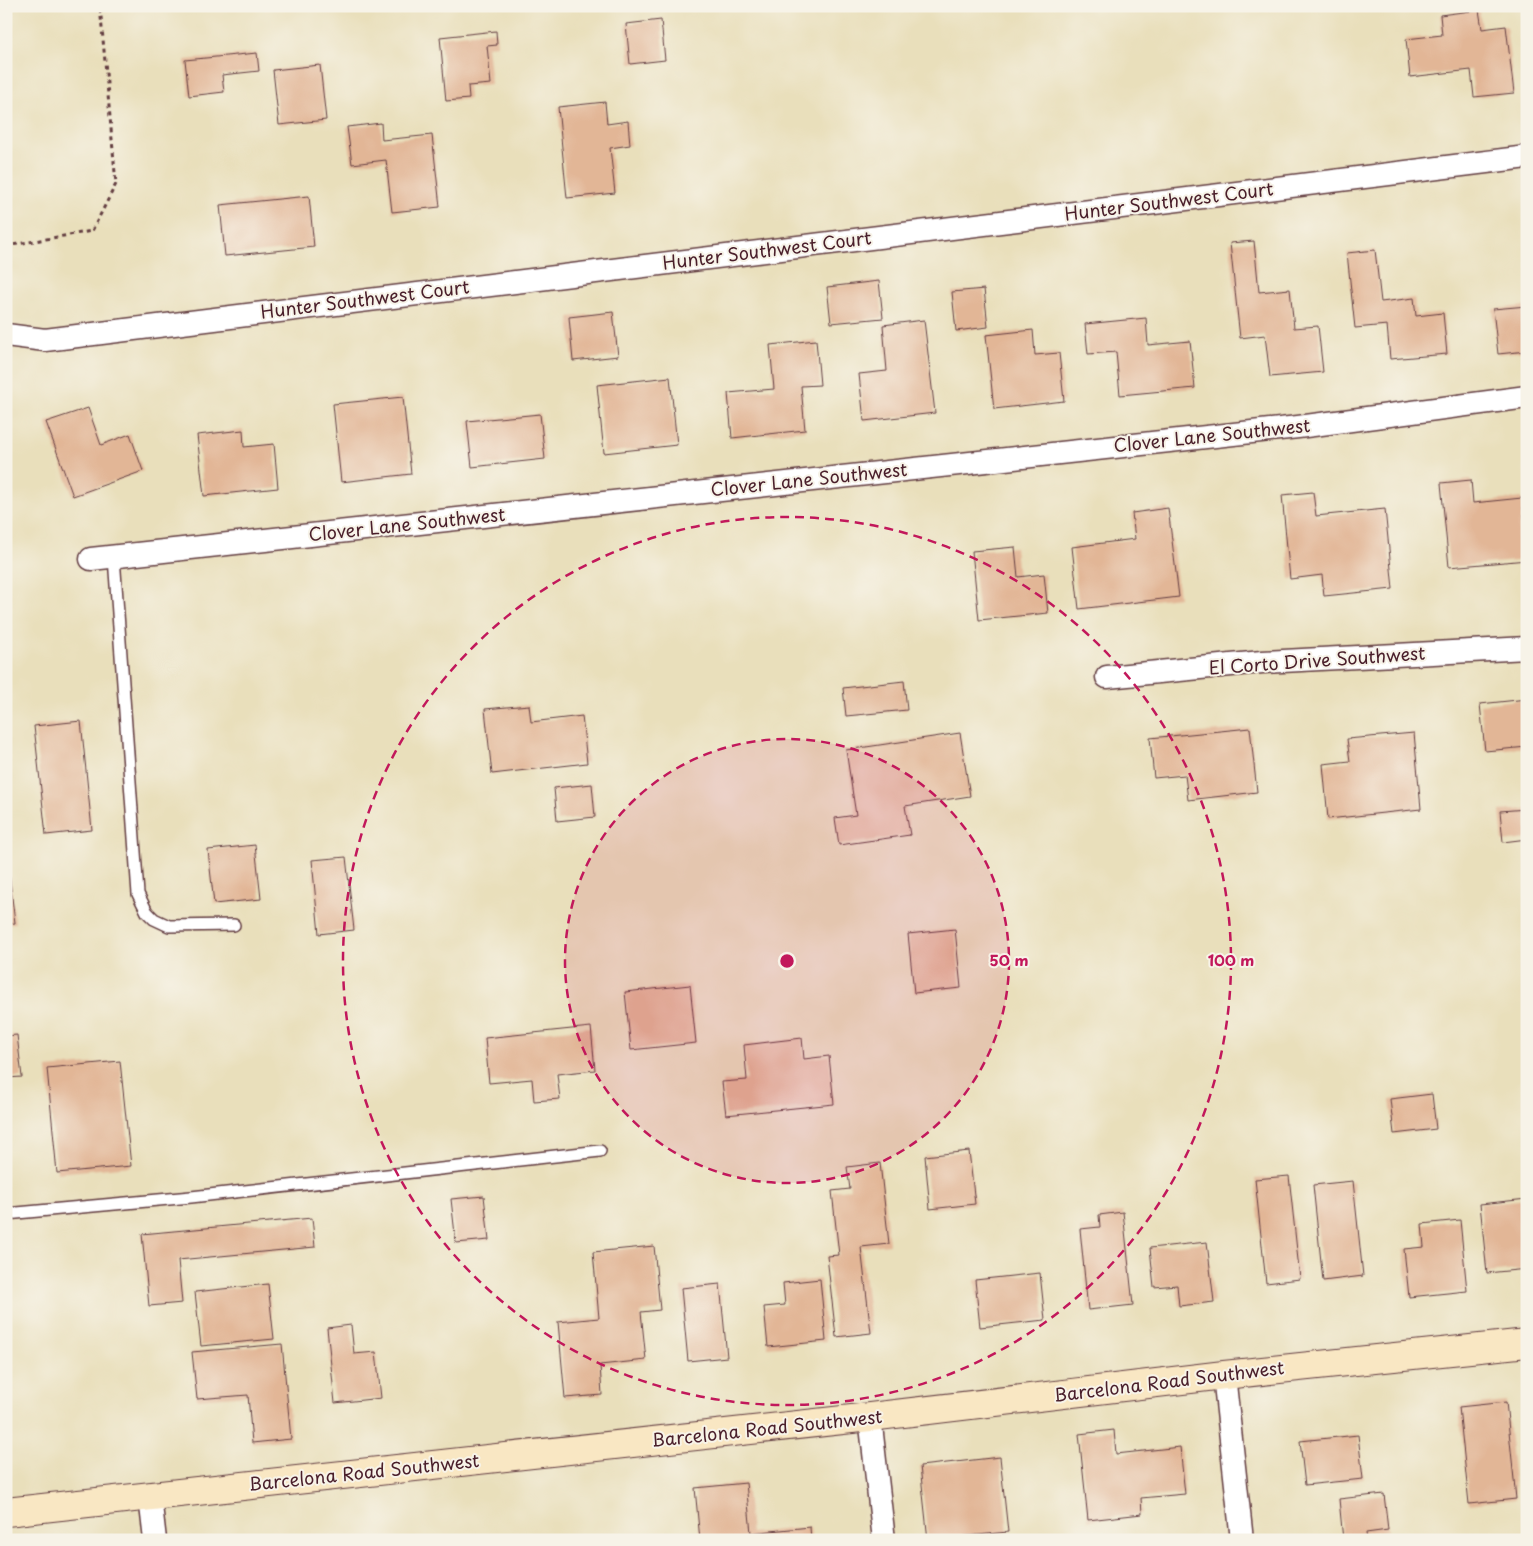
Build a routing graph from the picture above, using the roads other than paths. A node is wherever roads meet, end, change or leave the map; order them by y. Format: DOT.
graph roads {
  1 [pos="1527,157"];
  2 [pos="6,336"];
  3 [pos="1527,397"];
  4 [pos="114,557"];
  5 [pos="91,559"];
  6 [pos="1527,648"];
  7 [pos="1107,677"];
  8 [pos="234,925"];
  9 [pos="600,1151"];
  10 [pos="6,1214"];
  11 [pos="1527,1343"];
  12 [pos="1224,1375"];
  13 [pos="870,1417"];
  14 [pos="150,1496"];
  15 [pos="6,1512"];
  16 [pos="155,1540"];
  17 [pos="884,1540"];
  18 [pos="1242,1540"];
  1 -- 2 [label="street, Hunter Southwest Court"];
  3 -- 4 [label="street, Clover Lane Southwest"];
  4 -- 5 [label="street, Clover Lane Southwest"];
  4 -- 8 [label="lane"];
  6 -- 7 [label="street, El Corto Drive Southwest"];
  9 -- 10 [label="lane"];
  11 -- 12 [label="street, Barcelona Road Southwest"];
  12 -- 13 [label="street, Barcelona Road Southwest"];
  12 -- 18 [label="street"];
  13 -- 14 [label="street, Barcelona Road Southwest"];
  13 -- 17 [label="street"];
  14 -- 15 [label="street, Barcelona Road Southwest"];
  14 -- 16 [label="street"];
}
